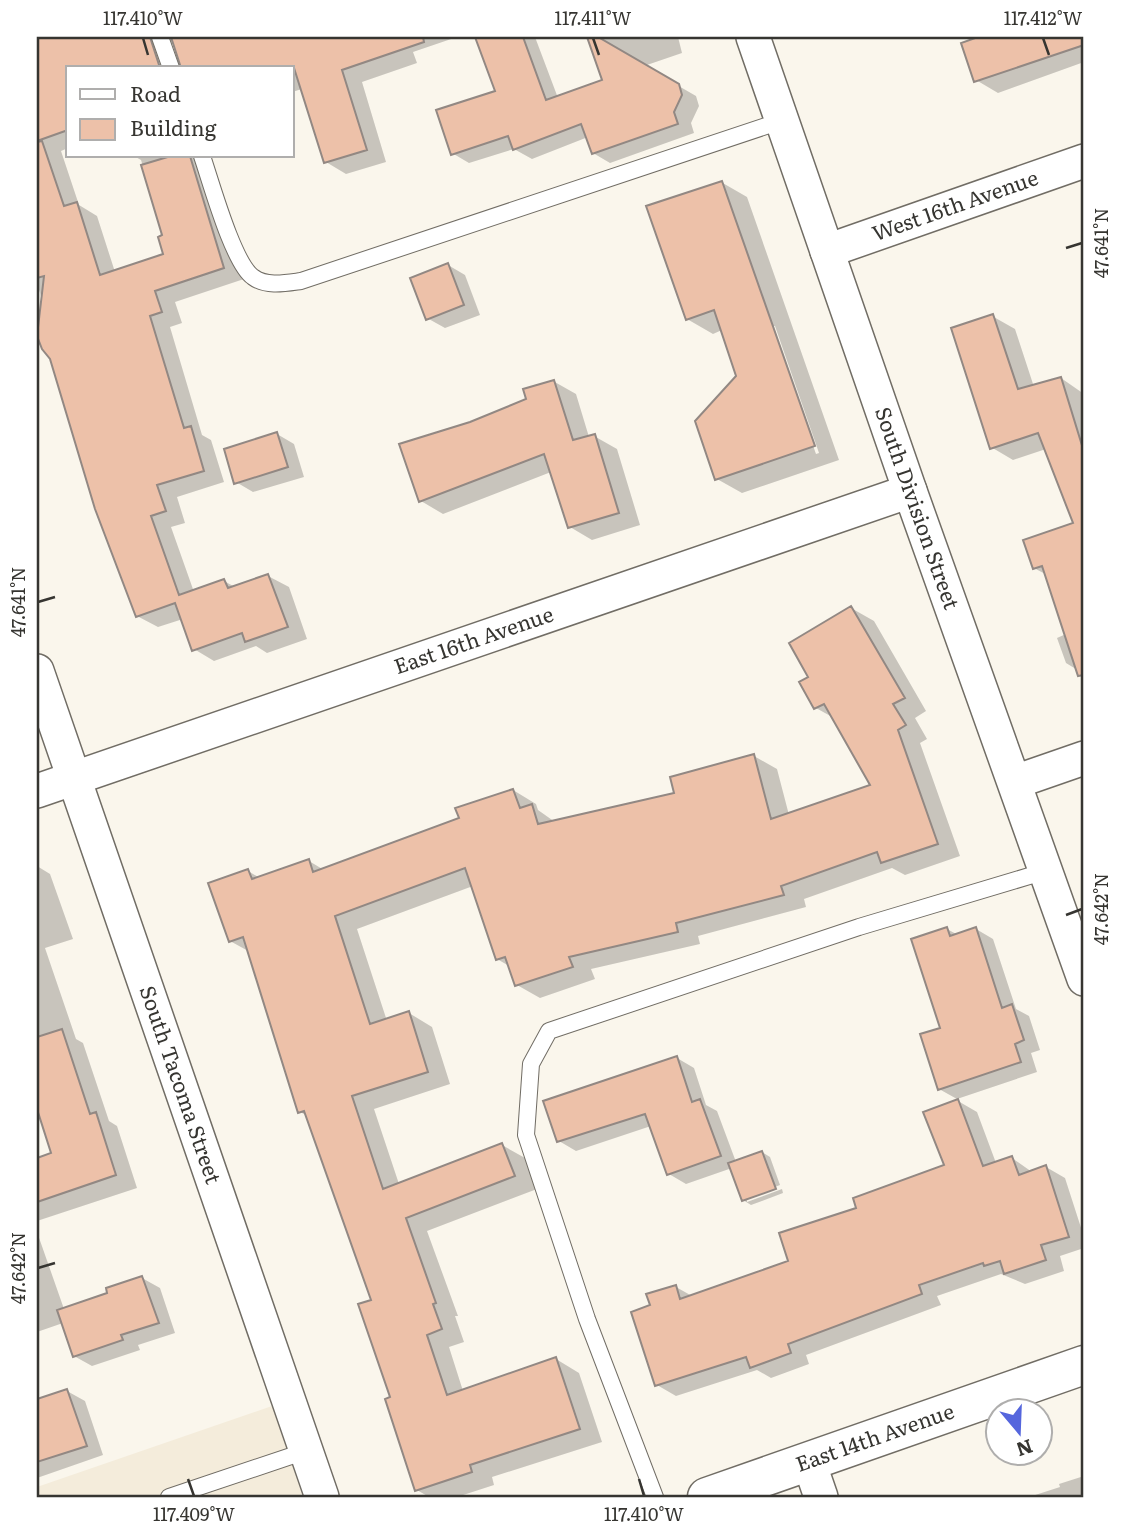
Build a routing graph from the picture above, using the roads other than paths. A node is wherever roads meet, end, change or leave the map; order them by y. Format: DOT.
graph roads {
  1 [pos="160,37"];
  2 [pos="753,37"];
  3 [pos="170,66"];
  4 [pos="782,121"];
  5 [pos="203,158"];
  6 [pos="1084,161"];
  7 [pos="827,251"];
  8 [pos="910,491"];
  9 [pos="37,671"];
  10 [pos="1084,758"];
  11 [pos="73,779"];
  12 [pos="1015,782"];
  13 [pos="37,791"];
  14 [pos="1046,871"];
  15 [pos="1084,979"];
  16 [pos="1084,1366"];
  17 [pos="306,1451"];
  18 [pos="815,1480"];
  19 [pos="169,1497"];
  20 [pos="322,1497"];
  21 [pos="654,1497"];
  22 [pos="707,1497"];
  1 -- 3 [label="lane"];
  2 -- 4 [label="street, South Division Street"];
  4 -- 5 [label="lane"];
  4 -- 7 [label="street, South Division Street"];
  6 -- 7 [label="street, West 16th Avenue"];
  7 -- 8 [label="street, South Division Street"];
  8 -- 11 [label="street, East 16th Avenue"];
  8 -- 12 [label="street, South Division Street"];
  9 -- 11 [label="street, South Tacoma Street"];
  10 -- 12 [label="street"];
  11 -- 13 [label="street, East 16th Avenue"];
  11 -- 17 [label="street, South Tacoma Street"];
  12 -- 14 [label="street, South Division Street"];
  14 -- 15 [label="street, South Division Street"];
  14 -- 21 [label="lane"];
  16 -- 18 [label="street, East 14th Avenue"];
  17 -- 19 [label="lane"];
  17 -- 20 [label="street, South Tacoma Street"];
  18 -- 22 [label="street, East 14th Avenue"];
}
